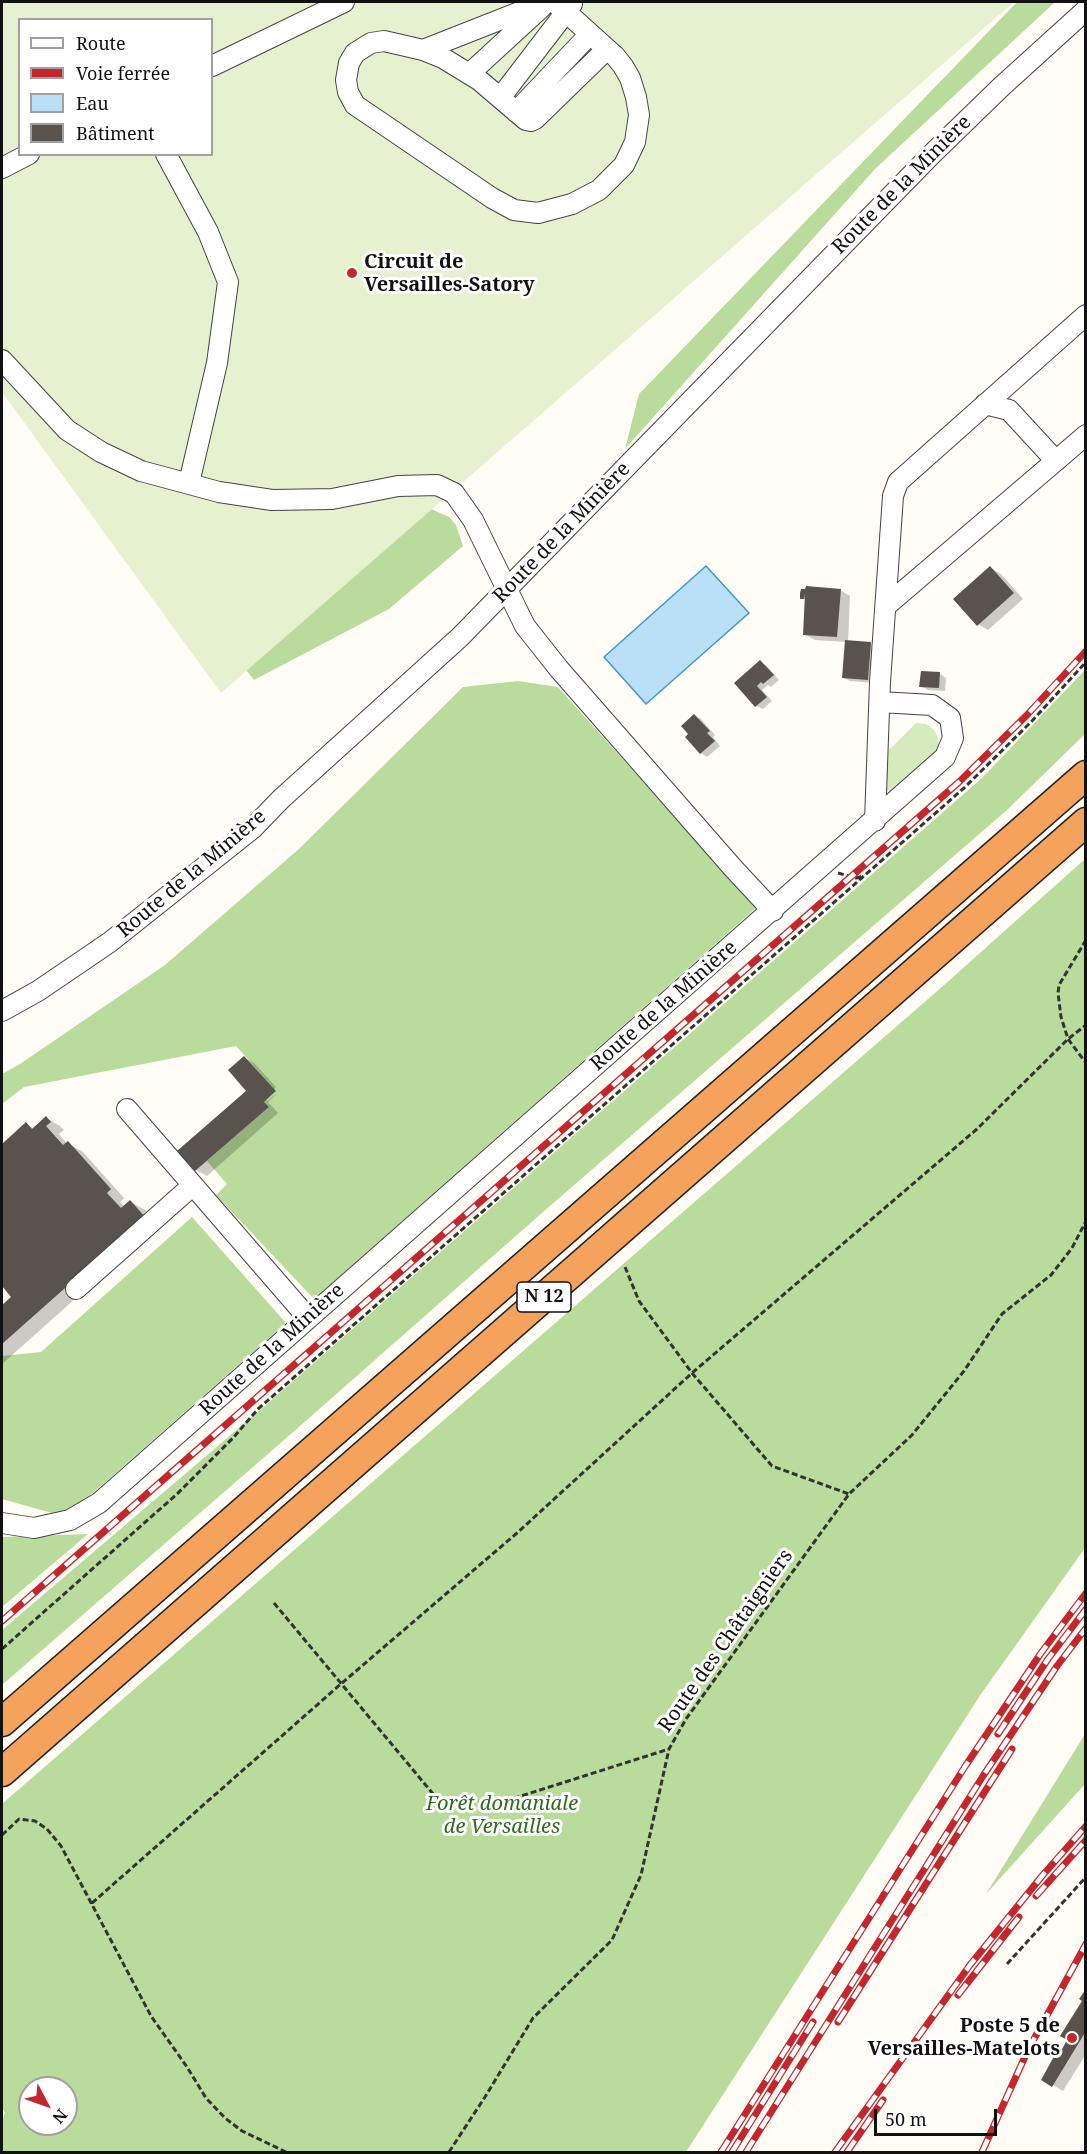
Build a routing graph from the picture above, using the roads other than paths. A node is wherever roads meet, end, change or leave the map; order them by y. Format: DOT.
graph roads {
  1 [pos="344,2"];
  2 [pos="547,2"];
  3 [pos="564,5"];
  4 [pos="1086,10"];
  5 [pos="590,34"];
  6 [pos="607,49"];
  7 [pos="423,50"];
  8 [pos="213,66"];
  9 [pos="469,74"];
  10 [pos="500,98"];
  11 [pos="516,112"];
  12 [pos="25,156"];
  13 [pos="167,156"];
  14 [pos="2,168"];
  15 [pos="1086,315"];
  16 [pos="2,360"];
  17 [pos="986,404"];
  18 [pos="1086,435"];
  19 [pos="1056,460"];
  20 [pos="189,483"];
  21 [pos="507,590"];
  22 [pos="886,606"];
  23 [pos="880,702"];
  24 [pos="1086,775"];
  25 [pos="875,821"];
  26 [pos="1086,822"];
  27 [pos="773,911"];
  28 [pos="2,1011"];
  29 [pos="127,1109"];
  30 [pos="192,1186"];
  31 [pos="76,1289"];
  32 [pos="308,1318"];
  33 [pos="2,1522"];
  34 [pos="2,1722"];
  35 [pos="2,1772"];
  1 -- 8 [label="street"];
  2 -- 7 [label="street"];
  2 -- 9 [label="street"];
  3 -- 5 [label="street"];
  3 -- 10 [label="street"];
  4 -- 21 [label="street, Route de la Minière"];
  5 -- 6 [label="street"];
  5 -- 11 [label="street"];
  6 -- 7 [label="street"];
  6 -- 11 [label="street"];
  7 -- 9 [label="street"];
  9 -- 10 [label="street"];
  10 -- 11 [label="street"];
  12 -- 14 [label="street"];
  13 -- 20 [label="street"];
  15 -- 17 [label="street"];
  16 -- 20 [label="street"];
  17 -- 19 [label="street"];
  17 -- 22 [label="street"];
  18 -- 19 [label="street"];
  19 -- 22 [label="street"];
  20 -- 21 [label="street"];
  21 -- 27 [label="street"];
  21 -- 28 [label="street, Route de la Minière"];
  22 -- 23 [label="street"];
  23 -- 25 [label="street"];
  23 -- 25 [label="street, Route de la Minière"];
  24 -- 34 [label="highway, N 12"];
  25 -- 27 [label="street, Route de la Minière"];
  26 -- 35 [label="highway, N 12"];
  27 -- 32 [label="street, Route de la Minière"];
  29 -- 30 [label="street"];
  30 -- 31 [label="street"];
  30 -- 32 [label="street"];
  32 -- 33 [label="street, Route de la Minière"];
}
